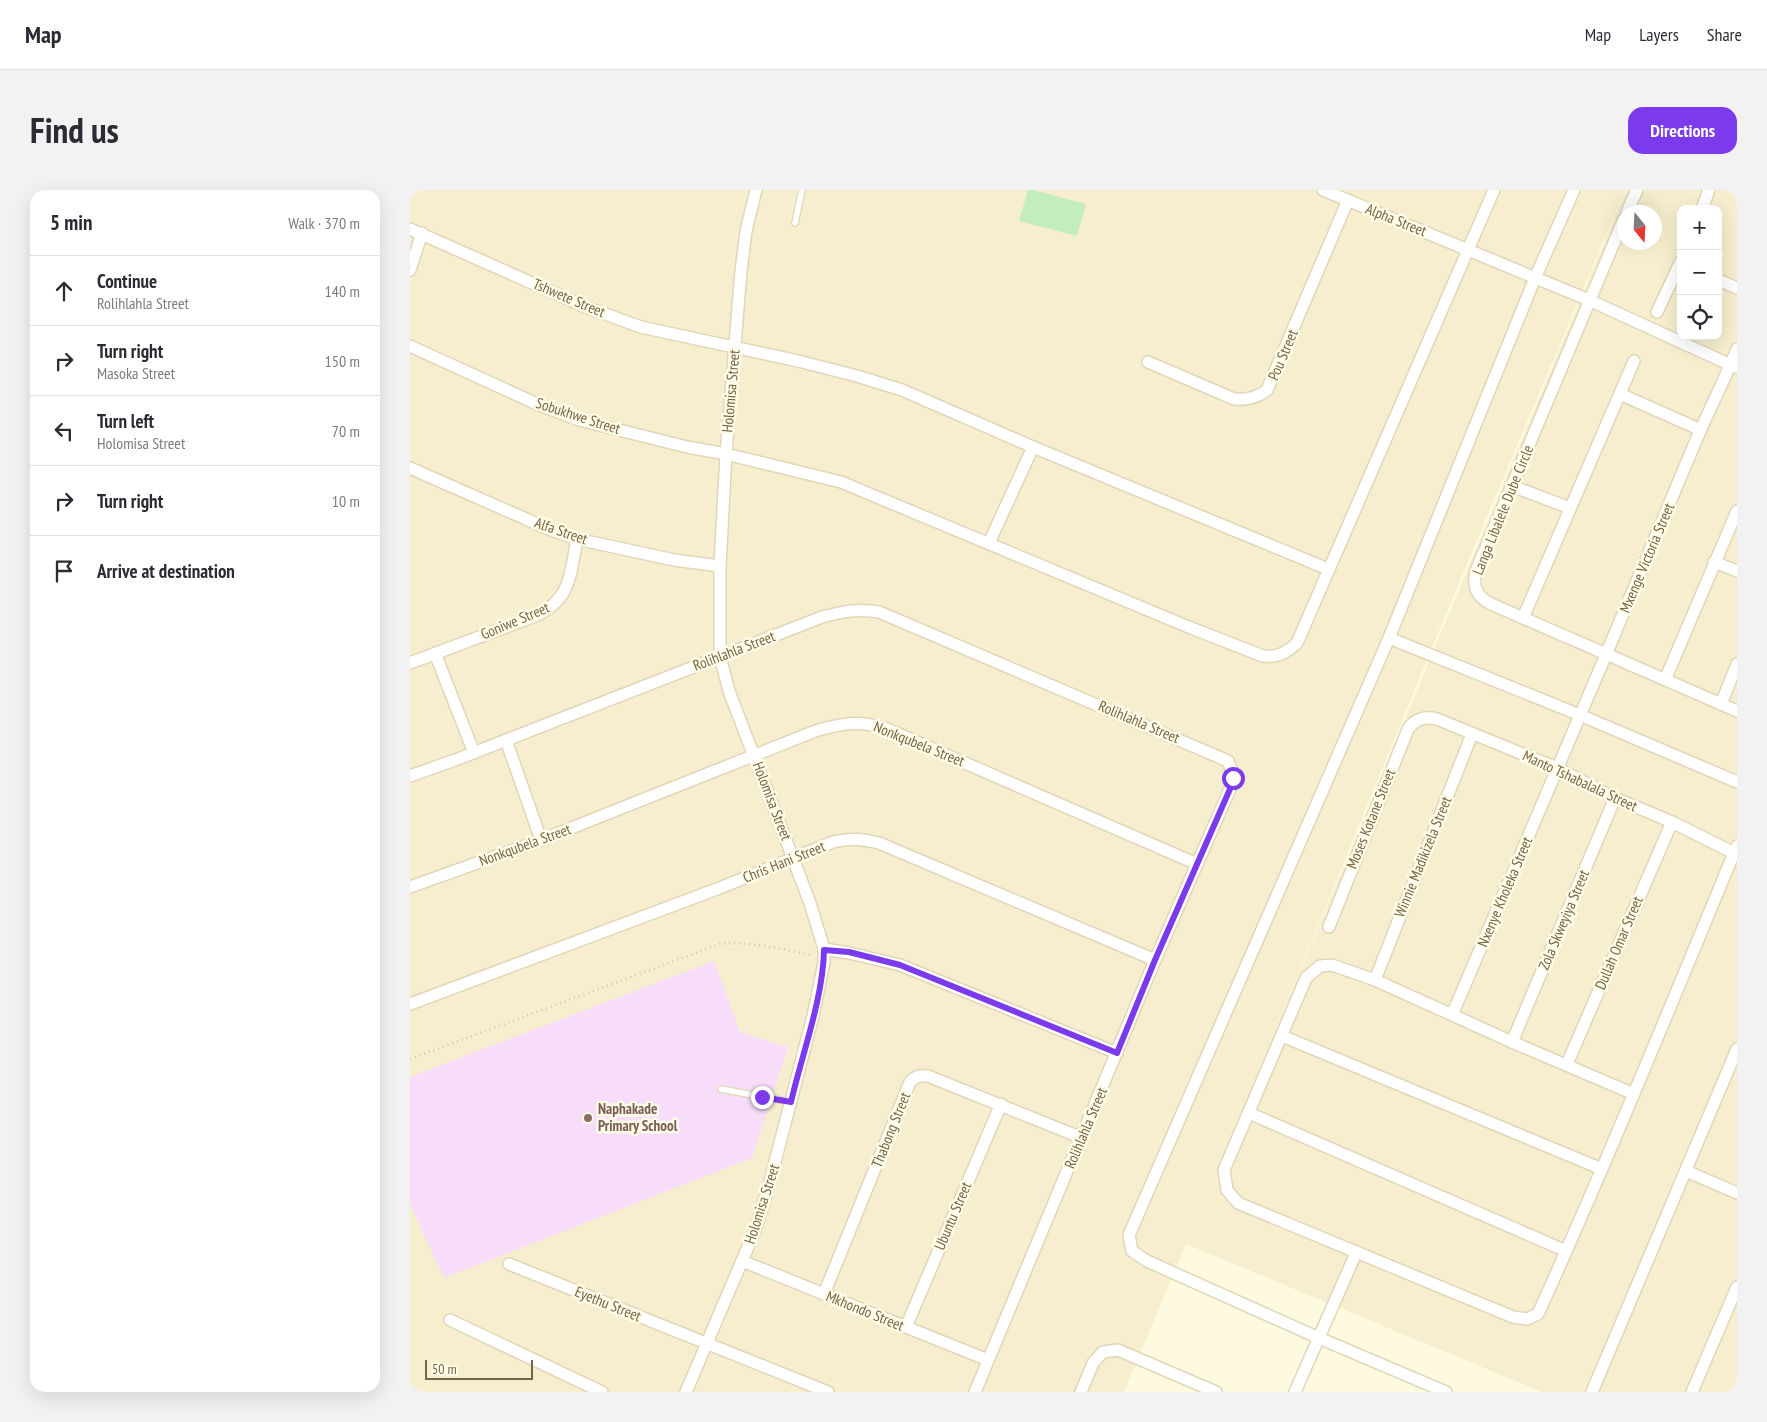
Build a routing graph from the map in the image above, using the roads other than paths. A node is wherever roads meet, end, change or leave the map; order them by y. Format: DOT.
graph roads {
  1 [pos="756,190"];
  2 [pos="802,190"];
  3 [pos="1323,190"];
  4 [pos="1494,190"];
  5 [pos="1574,190"];
  6 [pos="1637,190"];
  7 [pos="1709,190"];
  8 [pos="1348,200"];
  9 [pos="1630,205"];
  10 [pos="1703,205"];
  11 [pos="795,223"];
  12 [pos="410,228"];
  13 [pos="422,234"];
  14 [pos="1617,235"];
  15 [pos="1469,250"];
  16 [pos="1677,269"];
  17 [pos="410,270"];
  18 [pos="1535,278"];
  19 [pos="1722,282"];
  20 [pos="1737,288"];
  21 [pos="1590,300"];
  22 [pos="1657,312"];
  23 [pos="410,346"];
  24 [pos="735,348"];
  25 [pos="1737,348"];
  26 [pos="1634,361"];
  27 [pos="1148,362"];
  28 [pos="1734,366"];
  29 [pos="1620,394"];
  30 [pos="1701,430"];
  31 [pos="1034,447"];
  32 [pos="726,454"];
  33 [pos="410,468"];
  34 [pos="1512,486"];
  35 [pos="1570,508"];
  36 [pos="1737,511"];
  37 [pos="577,539"];
  38 [pos="989,543"];
  39 [pos="1714,562"];
  40 [pos="720,566"];
  41 [pos="1328,570"];
  42 [pos="1737,571"];
  43 [pos="1523,618"];
  44 [pos="1389,638"];
  45 [pos="435,654"];
  46 [pos="1606,655"];
  47 [pos="720,656"];
  48 [pos="410,663"];
  49 [pos="1737,664"];
  50 [pos="1665,680"];
  51 [pos="1721,704"];
  52 [pos="1737,711"];
  53 [pos="1580,715"];
  54 [pos="1422,718"];
  55 [pos="1472,734"];
  56 [pos="506,740"];
  57 [pos="474,753"];
  58 [pos="754,756"];
  59 [pos="1557,768"];
  60 [pos="410,776"];
  61 [pos="1737,782"];
  62 [pos="1615,798"];
  63 [pos="1672,822"];
  64 [pos="541,840"];
  65 [pos="1736,850"];
  66 [pos="793,859"];
  67 [pos="1197,864"];
  68 [pos="410,887"];
  69 [pos="1328,927"];
  70 [pos="824,954"];
  71 [pos="1155,960"];
  72 [pos="1374,980"];
  73 [pos="410,1004"];
  74 [pos="1452,1015"];
  75 [pos="1282,1036"];
  76 [pos="1512,1042"];
  77 [pos="1737,1049"];
  78 [pos="1117,1053"];
  79 [pos="1567,1064"];
  80 [pos="721,1089"];
  81 [pos="1634,1094"];
  82 [pos="791,1102"];
  83 [pos="1001,1104"];
  84 [pos="1249,1112"];
  85 [pos="1082,1138"];
  86 [pos="1602,1169"];
  87 [pos="1686,1171"];
  88 [pos="1737,1192"];
  89 [pos="1566,1251"];
  90 [pos="1356,1253"];
  91 [pos="742,1261"];
  92 [pos="509,1264"];
  93 [pos="1737,1287"];
  94 [pos="824,1294"];
  95 [pos="450,1320"];
  96 [pos="906,1327"];
  97 [pos="1319,1338"];
  98 [pos="708,1344"];
  99 [pos="988,1360"];
  100 [pos="602,1392"];
  101 [pos="686,1392"];
  102 [pos="828,1392"];
  103 [pos="975,1392"];
  104 [pos="1081,1392"];
  105 [pos="1216,1392"];
  106 [pos="1295,1392"];
  107 [pos="1446,1392"];
  108 [pos="1592,1392"];
  109 [pos="1692,1392"];
  1 -- 24 [label="street, Holomisa Street"];
  2 -- 11 [label="lane"];
  3 -- 8 [label="street, Alpha Street"];
  4 -- 15 [label="street, Sobukhwe Street"];
  5 -- 18 [label="street"];
  6 -- 9 [label="street"];
  7 -- 10 [label="street"];
  8 -- 15 [label="street, Alpha Street"];
  8 -- 27 [label="street, Pou Street"];
  12 -- 13 [label="street, Tshwete Street"];
  13 -- 17 [label="street"];
  13 -- 24 [label="street, Tshwete Street"];
  14 -- 21 [label="street, Langa Libalele Dube Circle"];
  15 -- 18 [label="street, Alpha Street"];
  15 -- 41 [label="street, Sobukhwe Street"];
  16 -- 22 [label="street"];
  18 -- 21 [label="street, Alpha Street"];
  18 -- 44 [label="street"];
  19 -- 20 [label="street"];
  21 -- 28 [label="street, Alpha Street"];
  21 -- 34 [label="street, Langa Libalele Dube Circle"];
  23 -- 32 [label="street, Sobukhwe Street"];
  24 -- 31 [label="street, Tshwete Street"];
  24 -- 32 [label="street, Holomisa Street"];
  25 -- 28 [label="street, Mxenge Victoria Street"];
  26 -- 29 [label="street"];
  28 -- 30 [label="street, Mxenge Victoria Street"];
  29 -- 30 [label="street"];
  29 -- 35 [label="street"];
  30 -- 46 [label="street, Mxenge Victoria Street"];
  31 -- 38 [label="street"];
  31 -- 41 [label="street, Tshwete Street"];
  32 -- 38 [label="street, Sobukhwe Street"];
  32 -- 40 [label="street, Holomisa Street"];
  33 -- 37 [label="street, Alfa Street"];
  34 -- 35 [label="street"];
  34 -- 43 [label="street, Langa Libalele Dube Circle"];
  35 -- 43 [label="street"];
  36 -- 39 [label="street"];
  37 -- 40 [label="street, Alfa Street"];
  37 -- 45 [label="street, Goniwe Street"];
  38 -- 41 [label="street, Sobukhwe Street"];
  39 -- 42 [label="street"];
  39 -- 50 [label="street"];
  40 -- 47 [label="street, Holomisa Street"];
  43 -- 46 [label="street, Langa Libalele Dube Circle"];
  44 -- 53 [label="street"];
  44 -- 97 [label="street"];
  45 -- 48 [label="street, Goniwe Street"];
  45 -- 57 [label="street"];
  46 -- 50 [label="street, Langa Libalele Dube Circle"];
  46 -- 53 [label="street, Mxenge Victoria Street"];
  47 -- 56 [label="street, Rolihlahla Street"];
  47 -- 58 [label="street, Holomisa Street"];
  47 -- 67 [label="street, Rolihlahla Street"];
  49 -- 51 [label="street"];
  50 -- 51 [label="street, Langa Libalele Dube Circle"];
  51 -- 52 [label="street, Langa Libalele Dube Circle"];
  53 -- 59 [label="street, Mxenge Victoria Street"];
  53 -- 61 [label="street"];
  54 -- 55 [label="street, Manto Tshabalala Street"];
  54 -- 69 [label="street, Moses Kotane Street"];
  55 -- 59 [label="street, Manto Tshabalala Street"];
  55 -- 72 [label="street, Winnie Madikizela Street"];
  56 -- 57 [label="street, Rolihlahla Street"];
  56 -- 64 [label="street"];
  57 -- 60 [label="street, Rolihlahla Street"];
  58 -- 64 [label="street, Nonkqubela Street"];
  58 -- 66 [label="street, Holomisa Street"];
  58 -- 67 [label="street, Nonkqubela Street"];
  59 -- 62 [label="street, Manto Tshabalala Street"];
  59 -- 74 [label="street, Nxenye Kholeka Street"];
  62 -- 63 [label="street, Manto Tshabalala Street"];
  62 -- 76 [label="street, Zola Skweyiya Street"];
  63 -- 65 [label="street, Manto Tshabalala Street"];
  63 -- 79 [label="street, Dullah Omar Street"];
  64 -- 68 [label="street, Nonkqubela Street"];
  65 -- 81 [label="street"];
  66 -- 70 [label="street, Holomisa Street"];
  66 -- 71 [label="street, Chris Hani Street"];
  66 -- 73 [label="street, Chris Hani Street"];
  67 -- 71 [label="street, Rolihlahla Street"];
  70 -- 78 [label="street"];
  70 -- 82 [label="street, Holomisa Street"];
  71 -- 78 [label="street, Rolihlahla Street"];
  72 -- 74 [label="street"];
  72 -- 75 [label="street"];
  74 -- 76 [label="street"];
  75 -- 84 [label="street"];
  75 -- 86 [label="street"];
  76 -- 79 [label="street"];
  77 -- 87 [label="street"];
  78 -- 85 [label="street, Rolihlahla Street"];
  79 -- 81 [label="street"];
  80 -- 82 [label="lane"];
  81 -- 86 [label="street"];
  82 -- 91 [label="street, Holomisa Street"];
  83 -- 85 [label="street, Thabong Street"];
  83 -- 94 [label="street, Thabong Street"];
  83 -- 96 [label="street, Ubuntu Street"];
  84 -- 89 [label="street"];
  84 -- 90 [label="street"];
  85 -- 99 [label="street, Rolihlahla Street"];
  86 -- 89 [label="street"];
  87 -- 88 [label="street"];
  87 -- 108 [label="street"];
  89 -- 90 [label="street"];
  90 -- 97 [label="street"];
  91 -- 94 [label="street, Mkhondo Street"];
  91 -- 98 [label="street, Holomisa Street"];
  92 -- 98 [label="street, Eyethu Street"];
  93 -- 109 [label="street"];
  94 -- 96 [label="street, Mkhondo Street"];
  95 -- 100 [label="street"];
  96 -- 99 [label="street, Mkhondo Street"];
  97 -- 106 [label="street"];
  97 -- 107 [label="street"];
  98 -- 101 [label="street, Holomisa Street"];
  98 -- 102 [label="street"];
  99 -- 103 [label="street, Rolihlahla Street"];
  104 -- 105 [label="street"];
}
